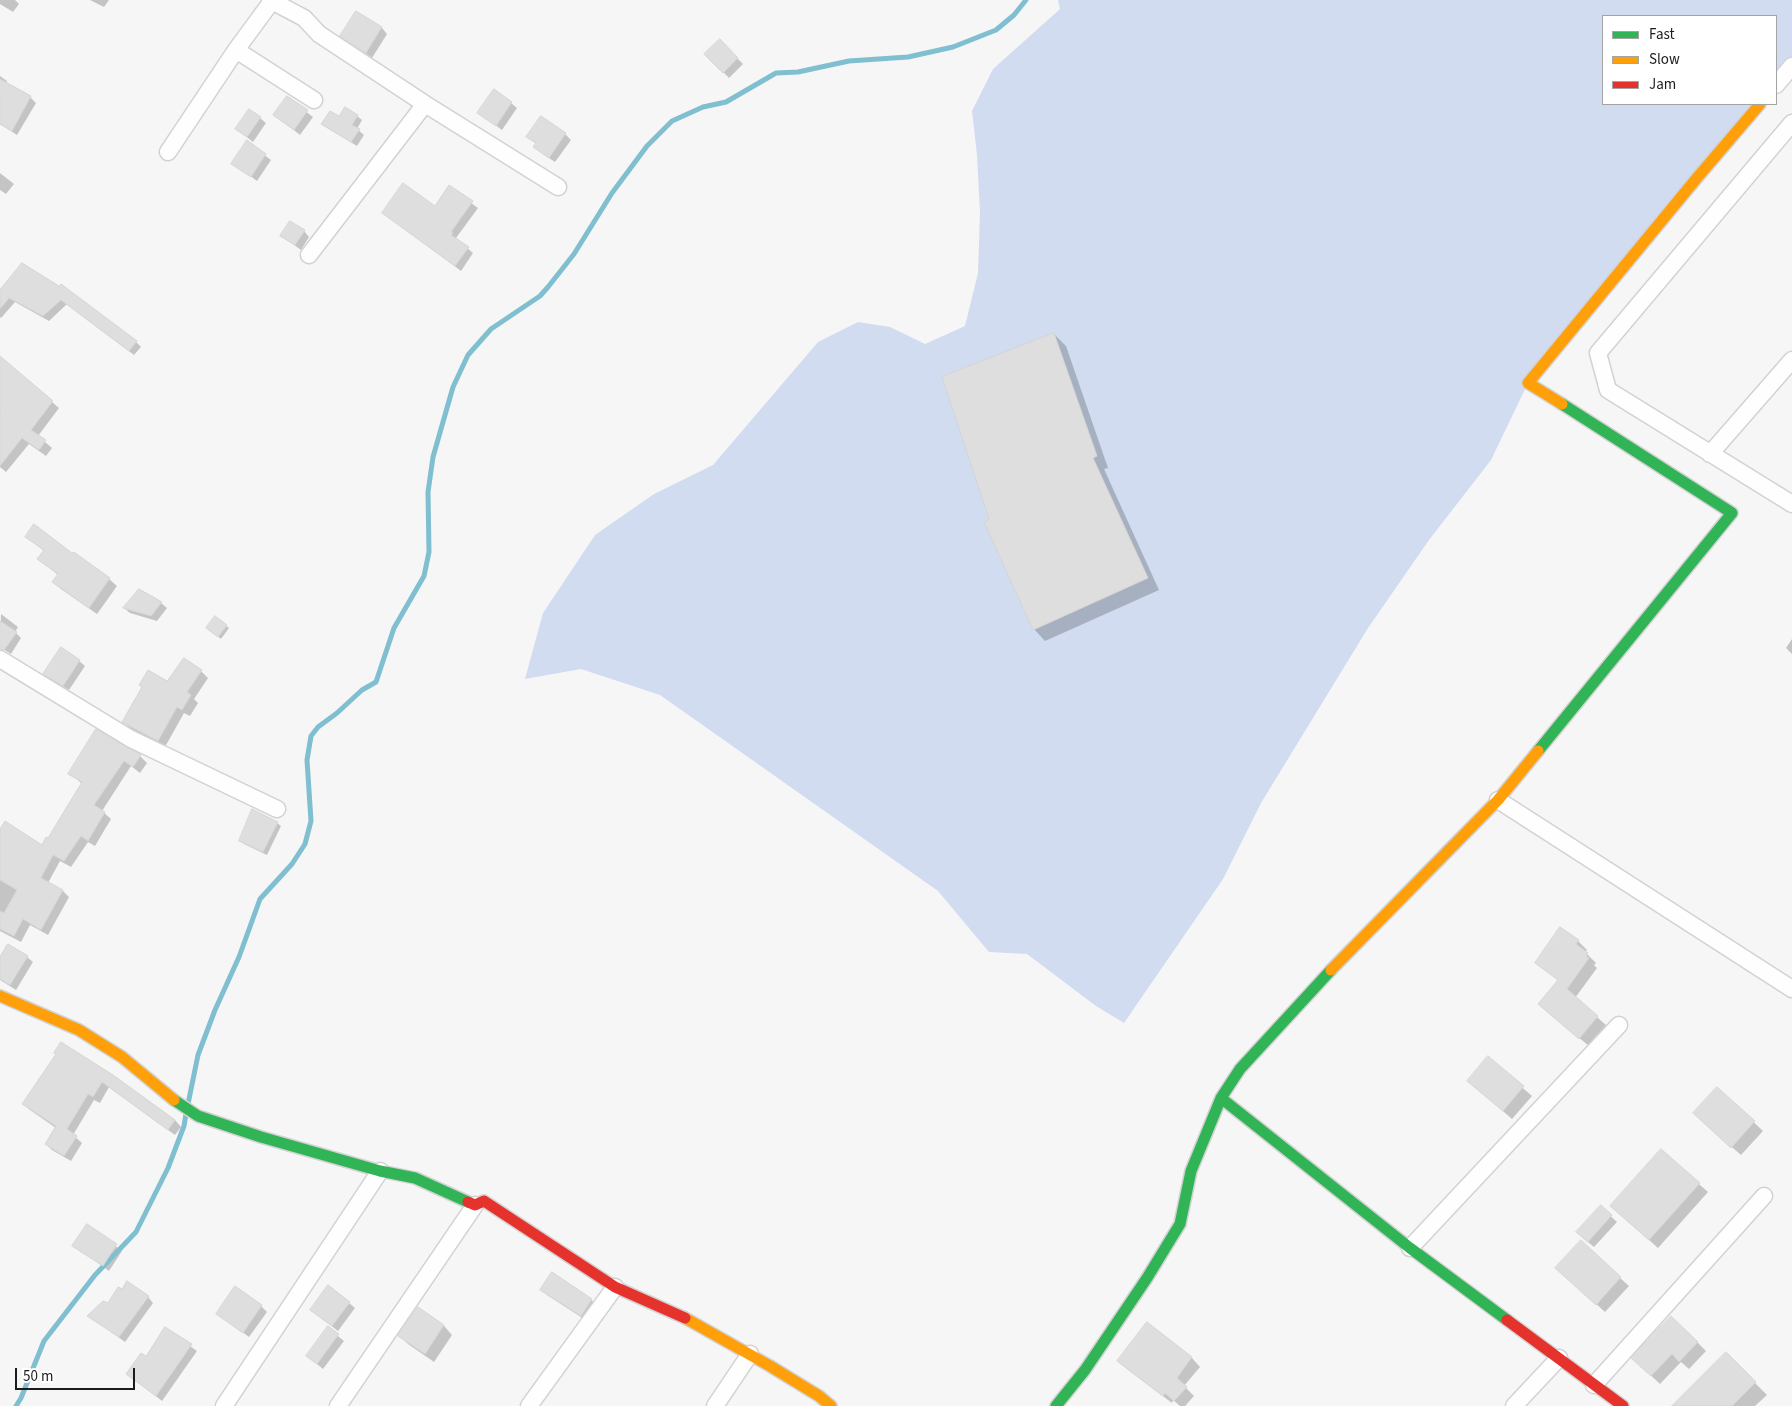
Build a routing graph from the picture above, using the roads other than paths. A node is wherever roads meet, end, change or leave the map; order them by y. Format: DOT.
graph roads {
  1 [pos="271,0"];
  2 [pos="236,50"];
  3 [pos="1792,66"];
  4 [pos="1777,84"];
  5 [pos="314,100"];
  6 [pos="425,104"];
  7 [pos="1759,105"];
  8 [pos="1792,123"];
  9 [pos="168,152"];
  10 [pos="558,187"];
  11 [pos="309,255"];
  12 [pos="1792,360"];
  13 [pos="1710,454"];
  14 [pos="1792,504"];
  15 [pos="0,659"];
  16 [pos="1498,800"];
  17 [pos="277,809"];
  18 [pos="1792,989"];
  19 [pos="0,996"];
  20 [pos="1620,1025"];
  21 [pos="1221,1098"];
  22 [pos="380,1171"];
  23 [pos="1764,1196"];
  24 [pos="475,1205"];
  25 [pos="1410,1248"];
  26 [pos="615,1287"];
  27 [pos="750,1354"];
  28 [pos="1559,1358"];
  29 [pos="1594,1384"];
  30 [pos="224,1406"];
  31 [pos="338,1406"];
  32 [pos="529,1406"];
  33 [pos="715,1406"];
  34 [pos="831,1406"];
  35 [pos="1056,1406"];
  36 [pos="1514,1406"];
  37 [pos="1624,1406"];
  1 -- 2 [label="street"];
  1 -- 6 [label="street"];
  2 -- 5 [label="street"];
  2 -- 9 [label="street"];
  3 -- 4 [label="street"];
  6 -- 10 [label="street"];
  6 -- 11 [label="street"];
  7 -- 16 [label="street"];
  8 -- 13 [label="street"];
  12 -- 13 [label="street"];
  13 -- 14 [label="street"];
  15 -- 17 [label="street"];
  16 -- 18 [label="street"];
  16 -- 21 [label="street"];
  19 -- 22 [label="street"];
  20 -- 25 [label="street"];
  21 -- 25 [label="street"];
  21 -- 35 [label="street"];
  22 -- 24 [label="street"];
  22 -- 30 [label="street"];
  23 -- 29 [label="street"];
  24 -- 26 [label="street"];
  24 -- 31 [label="street"];
  25 -- 28 [label="street"];
  26 -- 27 [label="street"];
  26 -- 32 [label="street"];
  27 -- 33 [label="street"];
  27 -- 34 [label="street"];
  28 -- 29 [label="street"];
  28 -- 36 [label="street"];
  29 -- 37 [label="street"];
}
